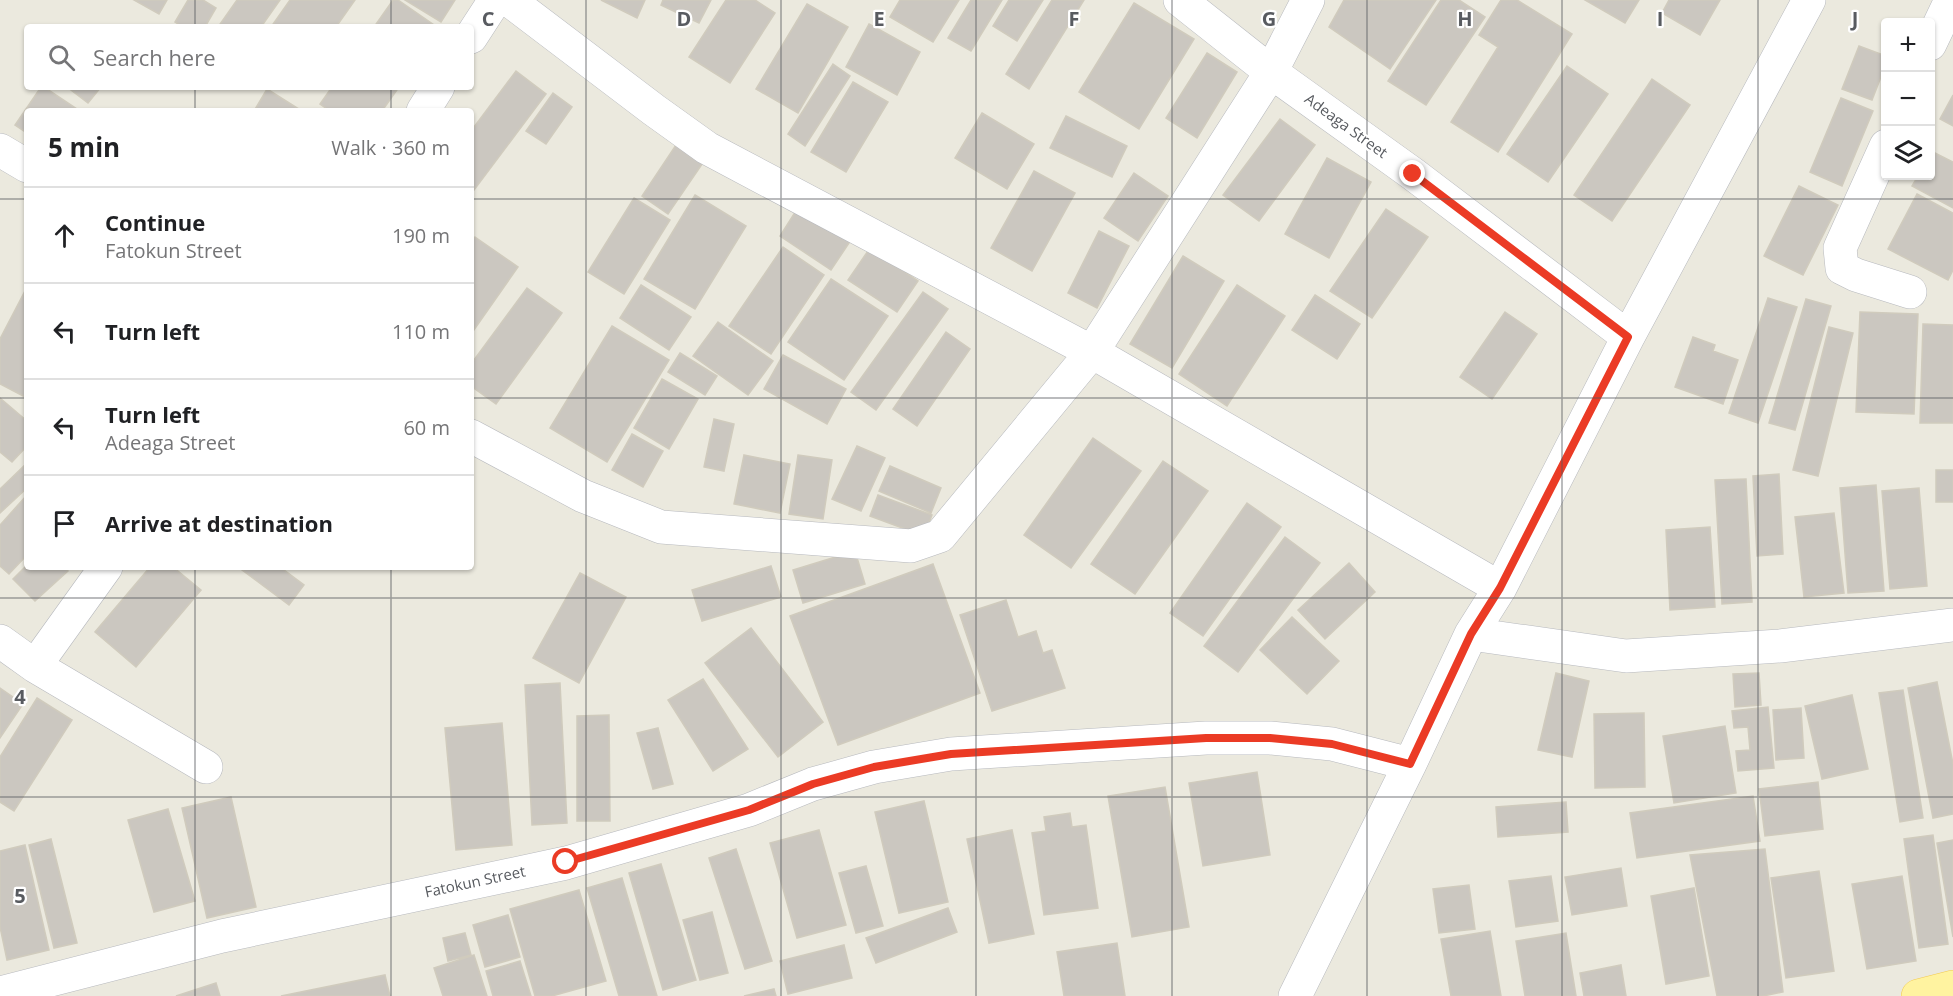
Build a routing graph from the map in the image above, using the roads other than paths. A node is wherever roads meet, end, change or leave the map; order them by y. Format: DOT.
graph roads {
  1 [pos="495,0"];
  2 [pos="509,0"];
  3 [pos="1180,0"];
  4 [pos="1308,0"];
  5 [pos="1809,0"];
  6 [pos="1951,0"];
  7 [pos="474,32"];
  8 [pos="1935,34"];
  9 [pos="1271,72"];
  10 [pos="436,90"];
  11 [pos="425,108"];
  12 [pos="0,150"];
  13 [pos="1881,157"];
  14 [pos="24,164"];
  15 [pos="1910,292"];
  16 [pos="1628,337"];
  17 [pos="1092,352"];
  18 [pos="474,438"];
  19 [pos="104,570"];
  20 [pos="1500,588"];
  21 [pos="1953,625"];
  22 [pos="1471,634"];
  23 [pos="0,641"];
  24 [pos="35,666"];
  25 [pos="1410,764"];
  26 [pos="206,767"];
  27 [pos="1953,987"];
  28 [pos="0,993"];
  29 [pos="1295,996"];
  30 [pos="1918,996"];
  1 -- 7 [label="street"];
  2 -- 17 [label="street"];
  3 -- 9 [label="street, Adeaga Street"];
  4 -- 9 [label="street"];
  5 -- 16 [label="street"];
  6 -- 8 [label="street"];
  9 -- 16 [label="street, Adeaga Street"];
  9 -- 17 [label="street"];
  10 -- 11 [label="street"];
  12 -- 14 [label="street"];
  13 -- 15 [label="street"];
  16 -- 20 [label="street"];
  17 -- 18 [label="street"];
  17 -- 20 [label="street"];
  19 -- 24 [label="street"];
  20 -- 22 [label="street"];
  21 -- 22 [label="street"];
  22 -- 25 [label="street"];
  23 -- 24 [label="street"];
  24 -- 26 [label="street"];
  25 -- 28 [label="street, Fatokun Street"];
  25 -- 29 [label="street"];
  27 -- 30 [label="main road"];
}
